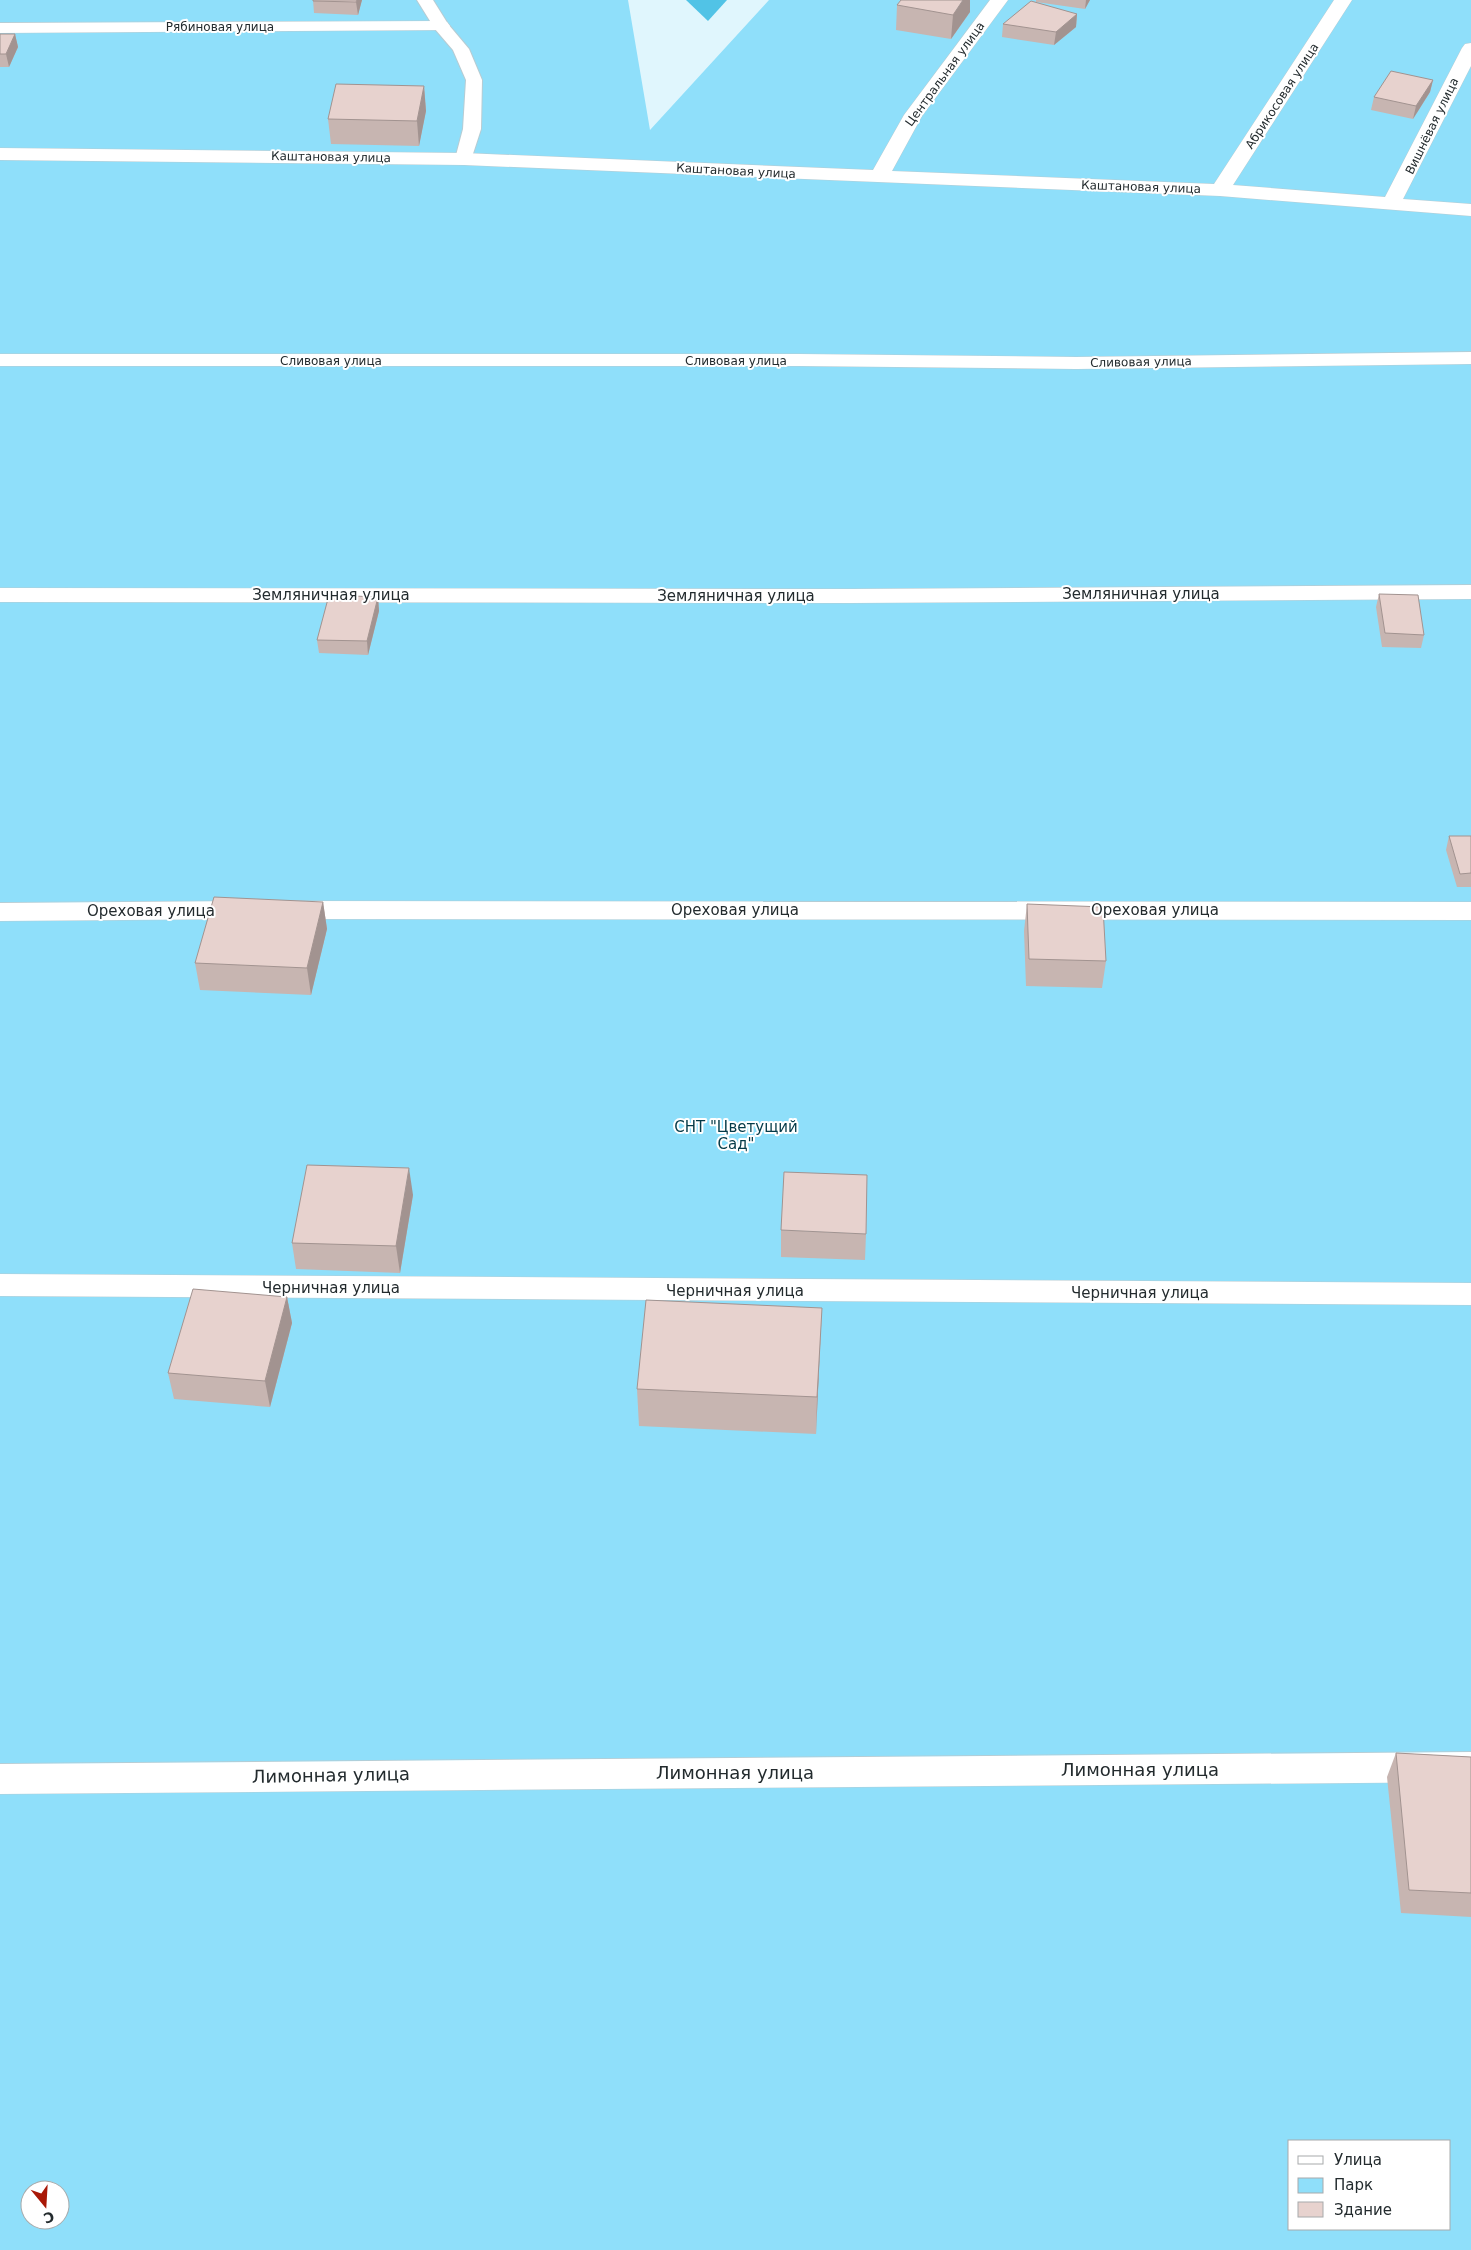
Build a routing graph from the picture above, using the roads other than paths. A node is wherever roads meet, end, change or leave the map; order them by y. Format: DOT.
graph roads {
  1 [pos="425,0"];
  2 [pos="999,0"];
  3 [pos="1343,0"];
  4 [pos="440,26"];
  5 [pos="0,28"];
  6 [pos="1471,48"];
  7 [pos="0,154"];
  8 [pos="464,158"];
  9 [pos="879,177"];
  10 [pos="1220,190"];
  11 [pos="1391,204"];
  12 [pos="1471,210"];
  13 [pos="1471,358"];
  14 [pos="0,360"];
  15 [pos="1471,592"];
  16 [pos="0,595"];
  17 [pos="1471,911"];
  18 [pos="0,912"];
  19 [pos="0,1286"];
  20 [pos="1471,1294"];
  21 [pos="1471,1767"];
  22 [pos="0,1779"];
  1 -- 4 [label="lane"];
  2 -- 9 [label="street, Центральная улица"];
  3 -- 10 [label="street, Абрикосовая улица"];
  4 -- 5 [label="street, Рябиновая улица"];
  4 -- 8 [label="lane"];
  6 -- 11 [label="street, Вишнёвая улица"];
  7 -- 8 [label="street, Каштановая улица"];
  8 -- 9 [label="street, Каштановая улица"];
  9 -- 10 [label="street, Каштановая улица"];
  10 -- 11 [label="street, Каштановая улица"];
  11 -- 12 [label="street, Каштановая улица"];
  13 -- 14 [label="street, Сливовая улица"];
  15 -- 16 [label="street, Земляничная улица"];
  17 -- 18 [label="street, Ореховая улица"];
  19 -- 20 [label="street, Черничная улица"];
  21 -- 22 [label="street, Лимонная улица"];
}
